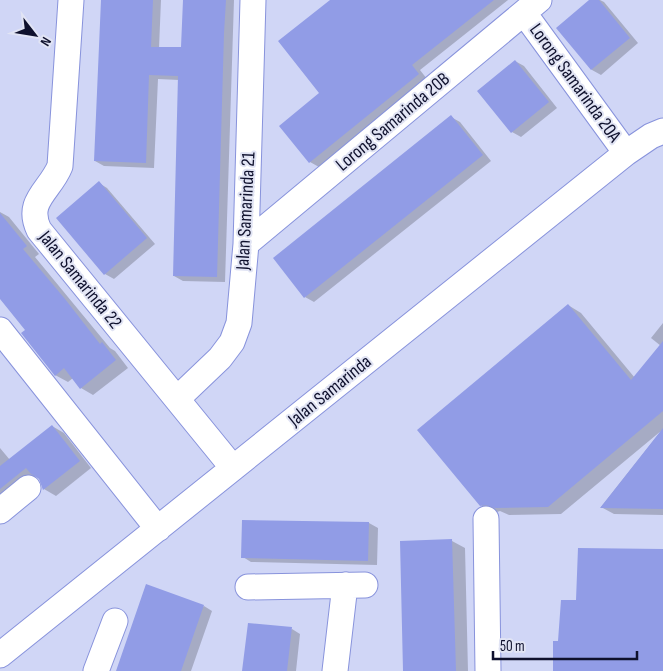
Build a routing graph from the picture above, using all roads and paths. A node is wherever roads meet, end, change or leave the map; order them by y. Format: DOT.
graph roads {
  1 [pos="71,0"];
  2 [pos="273,0"];
  3 [pos="532,6"];
  4 [pos="253,9"];
  5 [pos="663,131"];
  6 [pos="626,153"];
  7 [pos="246,244"];
  8 [pos="0,330"];
  9 [pos="177,399"];
  10 [pos="234,468"];
  11 [pos="28,488"];
  12 [pos="0,511"];
  13 [pos="149,519"];
  14 [pos="486,519"];
  15 [pos="248,587"];
  16 [pos="114,621"];
  17 [pos="0,655"];
  18 [pos="96,671"];
  19 [pos="335,671"];
  20 [pos="488,671"];
  1 -- 9 [label="street, Jalan Samarinda 22"];
  2 -- 4 [label="street"];
  3 -- 6 [label="street, Lorong Samarinda 20A"];
  3 -- 7 [label="street, Lorong Samarinda 20B"];
  4 -- 7 [label="street, Jalan Samarinda 21"];
  5 -- 6 [label="street, Jalan Samarinda"];
  6 -- 10 [label="street, Jalan Samarinda"];
  7 -- 9 [label="street, Jalan Samarinda 21"];
  8 -- 13 [label="street"];
  9 -- 10 [label="street, Jalan Samarinda 22"];
  10 -- 13 [label="street, Jalan Samarinda"];
  11 -- 12 [label="street"];
  13 -- 17 [label="street, Jalan Samarinda"];
  14 -- 20 [label="street"];
  15 -- 19 [label="street"];
  16 -- 18 [label="street"];
}
